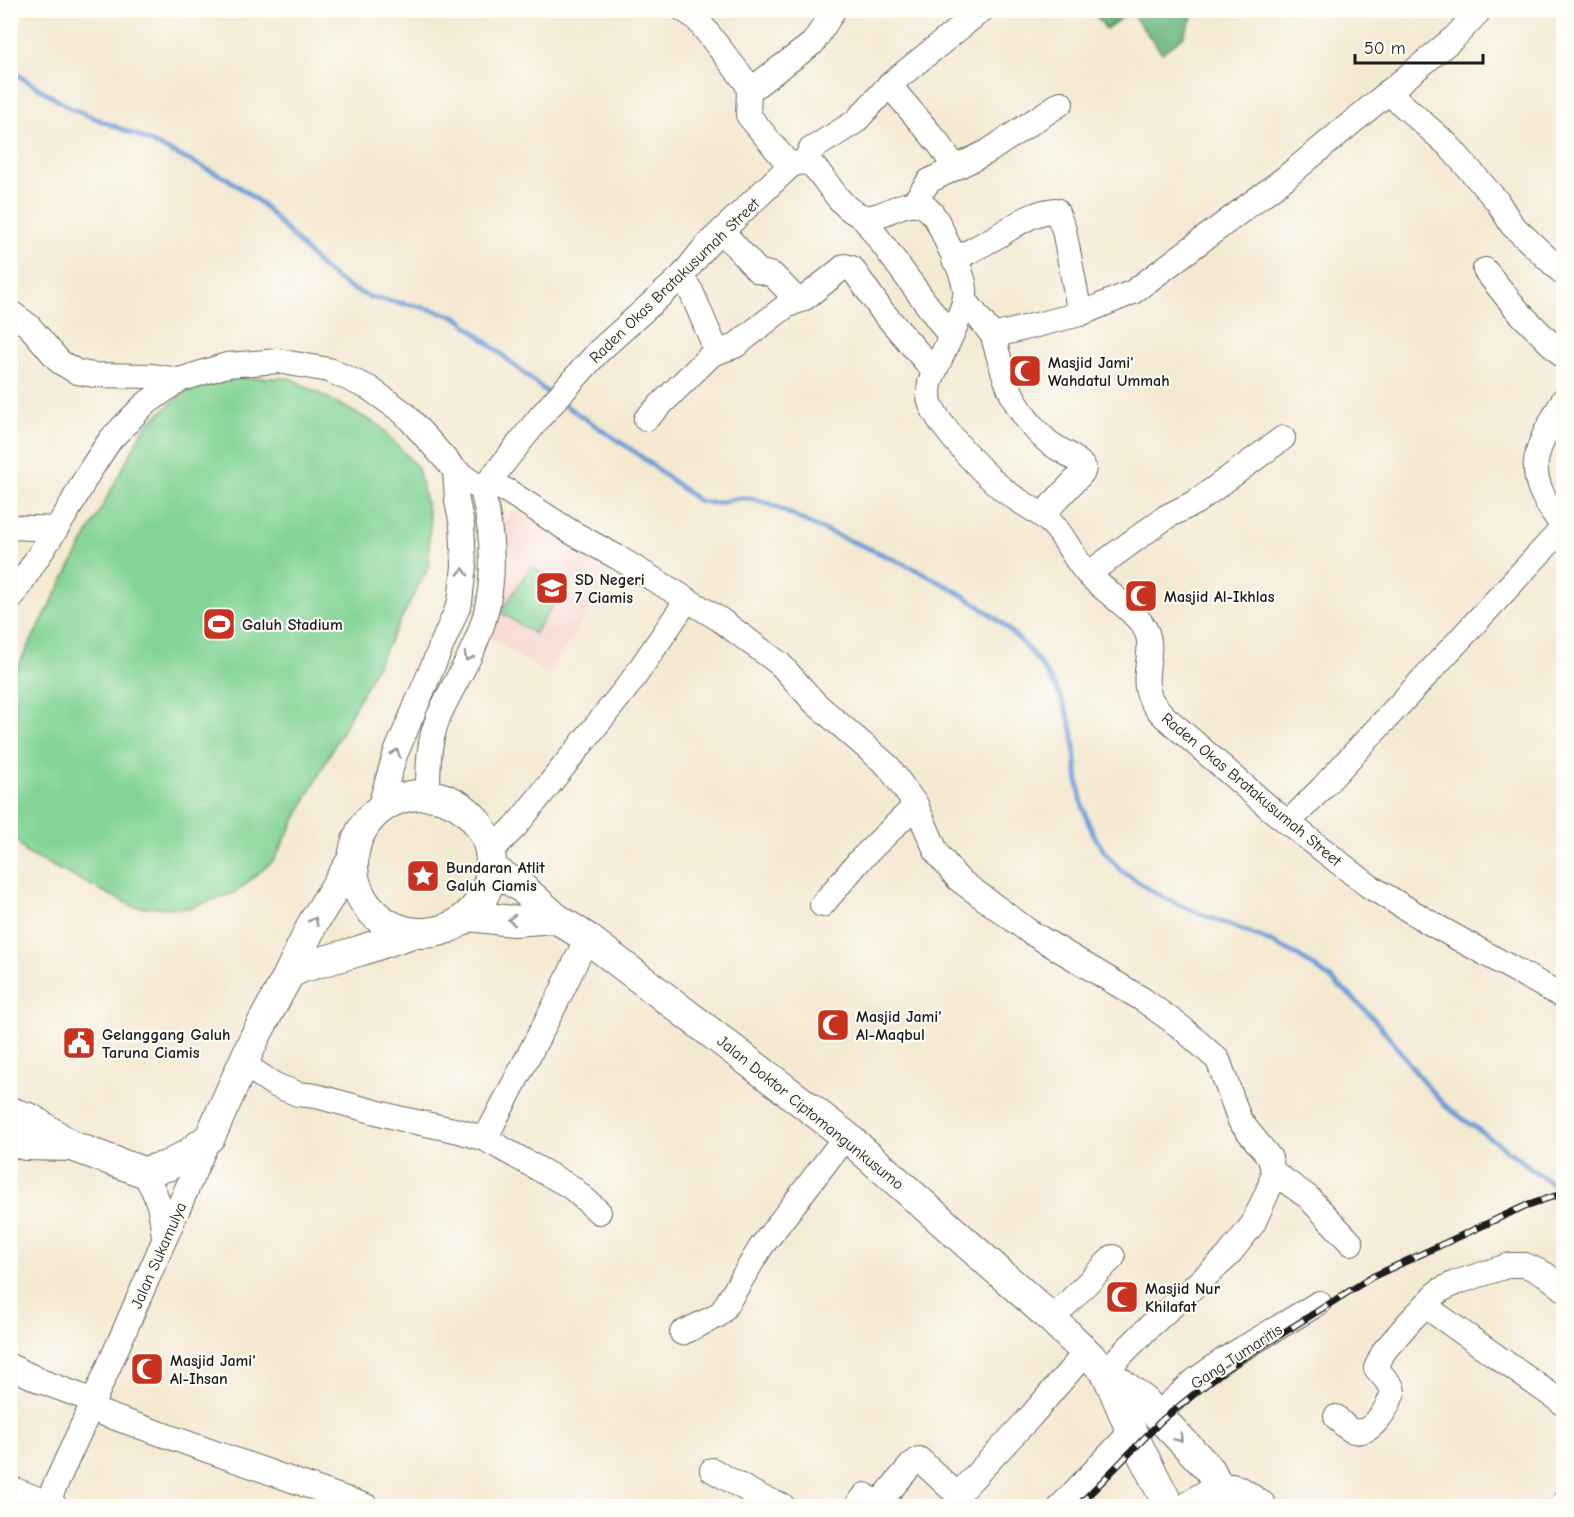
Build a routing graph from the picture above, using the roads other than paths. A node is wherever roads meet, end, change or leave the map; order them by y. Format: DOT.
graph roads {
  1 [pos="684,10"];
  2 [pos="982,10"];
  3 [pos="1480,10"];
  4 [pos="832,13"];
  5 [pos="889,85"];
  6 [pos="749,91"];
  7 [pos="1388,92"];
  8 [pos="1061,104"];
  9 [pos="797,164"];
  10 [pos="955,168"];
  11 [pos="913,204"];
  12 [pos="862,216"];
  13 [pos="722,231"];
  14 [pos="884,246"];
  15 [pos="954,260"];
  16 [pos="852,268"];
  17 [pos="1485,270"];
  18 [pos="1563,274"];
  19 [pos="681,277"];
  20 [pos="965,300"];
  21 [pos="798,301"];
  22 [pos="10,312"];
  23 [pos="1080,314"];
  24 [pos="950,336"];
  25 [pos="993,336"];
  26 [pos="717,352"];
  27 [pos="1563,357"];
  28 [pos="934,371"];
  29 [pos="179,380"];
  30 [pos="1563,399"];
  31 [pos="646,419"];
  32 [pos="1283,438"];
  33 [pos="455,470"];
  34 [pos="485,486"];
  35 [pos="1042,515"];
  36 [pos="10,527"];
  37 [pos="56,529"];
  38 [pos="1088,574"];
  39 [pos="14,584"];
  40 [pos="687,600"];
  41 [pos="460,602"];
  42 [pos="488,606"];
  43 [pos="428,795"];
  44 [pos="916,805"];
  45 [pos="379,810"];
  46 [pos="1288,823"];
  47 [pos="352,859"];
  48 [pos="491,860"];
  49 [pos="822,905"];
  50 [pos="469,916"];
  51 [pos="556,918"];
  52 [pos="412,933"];
  53 [pos="587,938"];
  54 [pos="289,974"];
  55 [pos="1563,996"];
  56 [pos="243,1064"];
  57 [pos="10,1112"];
  58 [pos="846,1136"];
  59 [pos="210,1137"];
  60 [pos="485,1139"];
  61 [pos="10,1140"];
  62 [pos="72,1146"];
  63 [pos="143,1172"];
  64 [pos="1273,1172"];
  65 [pos="599,1212"];
  66 [pos="165,1240"];
  67 [pos="1351,1243"];
  68 [pos="1113,1257"];
  69 [pos="1563,1288"];
  70 [pos="1319,1303"];
  71 [pos="1425,1306"];
  72 [pos="1052,1319"];
  73 [pos="682,1333"];
  74 [pos="1096,1362"];
  75 [pos="10,1366"];
  76 [pos="1563,1404"];
  77 [pos="92,1405"];
  78 [pos="1157,1414"];
  79 [pos="1336,1417"];
  80 [pos="1132,1431"];
  81 [pos="712,1470"];
  82 [pos="10,1488"];
  83 [pos="1220,1490"];
  84 [pos="758,1502"];
  85 [pos="53,1505"];
  86 [pos="366,1506"];
  87 [pos="783,1506"];
  88 [pos="857,1506"];
  89 [pos="1061,1506"];
  90 [pos="1169,1506"];
  91 [pos="1190,1506"];
  92 [pos="1261,1506"];
  1 -- 6 [label="street"];
  2 -- 5 [label="street, Raden Okas Bratakusumah Street"];
  3 -- 7 [label="street"];
  4 -- 6 [label="street"];
  5 -- 9 [label="street, Raden Okas Bratakusumah Street"];
  5 -- 10 [label="street"];
  6 -- 9 [label="street"];
  7 -- 18 [label="street"];
  7 -- 23 [label="street"];
  8 -- 10 [label="street"];
  9 -- 12 [label="street"];
  9 -- 13 [label="street, Raden Okas Bratakusumah Street"];
  10 -- 11 [label="street"];
  11 -- 12 [label="street"];
  11 -- 15 [label="street"];
  12 -- 14 [label="street"];
  13 -- 19 [label="street, Raden Okas Bratakusumah Street"];
  13 -- 21 [label="street"];
  14 -- 16 [label="street"];
  14 -- 24 [label="street"];
  15 -- 20 [label="street"];
  15 -- 23 [label="street"];
  16 -- 21 [label="street"];
  16 -- 28 [label="street"];
  17 -- 27 [label="street"];
  19 -- 26 [label="street"];
  19 -- 34 [label="street, Raden Okas Bratakusumah Street"];
  20 -- 24 [label="street, Raden Okas Bratakusumah Street"];
  20 -- 25 [label="street"];
  21 -- 26 [label="street"];
  22 -- 29 [label="street"];
  23 -- 25 [label="street"];
  24 -- 28 [label="street, Raden Okas Bratakusumah Street"];
  25 -- 35 [label="street"];
  26 -- 31 [label="street"];
  28 -- 35 [label="street, Raden Okas Bratakusumah Street"];
  29 -- 33 [label="street"];
  29 -- 37 [label="street"];
  30 -- 46 [label="street"];
  32 -- 38 [label="street"];
  33 -- 34 [label="street"];
  41 -- 33 [label="street, one-way"];
  34 -- 40 [label="street"];
  34 -- 42 [label="street"];
  35 -- 38 [label="street, Raden Okas Bratakusumah Street"];
  36 -- 37 [label="street"];
  37 -- 39 [label="street"];
  38 -- 46 [label="street, Raden Okas Bratakusumah Street"];
  40 -- 44 [label="street"];
  40 -- 48 [label="street"];
  41 -- 42 [label="street"];
  45 -- 41 [label="street, one-way"];
  42 -- 43 [label="street, one-way"];
  43 -- 45 [label="main road"];
  43 -- 48 [label="main road"];
  44 -- 49 [label="street"];
  44 -- 64 [label="street"];
  45 -- 47 [label="main road"];
  46 -- 55 [label="street, Raden Okas Bratakusumah Street"];
  47 -- 52 [label="main road"];
  54 -- 47 [label="main road, Jalan Sukamulya, one-way"];
  48 -- 50 [label="main road"];
  48 -- 51 [label="main road, Jalan Doktor Ciptomangunkusumo"];
  51 -- 50 [label="main road, one-way"];
  50 -- 52 [label="main road"];
  51 -- 53 [label="main road, Jalan Doktor Ciptomangunkusumo"];
  52 -- 54 [label="main road"];
  53 -- 58 [label="main road, Jalan Doktor Ciptomangunkusumo"];
  53 -- 60 [label="street"];
  54 -- 56 [label="main road, Jalan Sukamulya"];
  56 -- 59 [label="main road, Jalan Sukamulya"];
  56 -- 60 [label="street"];
  57 -- 62 [label="main road"];
  58 -- 72 [label="main road, Jalan Doktor Ciptomangunkusumo"];
  58 -- 73 [label="street"];
  59 -- 63 [label="main road"];
  59 -- 66 [label="street, Jalan Sukamulya"];
  60 -- 65 [label="street"];
  61 -- 62 [label="main road"];
  62 -- 63 [label="main road"];
  63 -- 66 [label="street"];
  64 -- 67 [label="street"];
  64 -- 74 [label="street"];
  66 -- 77 [label="street, Jalan Sukamulya"];
  68 -- 72 [label="street"];
  69 -- 71 [label="street"];
  70 -- 78 [label="street, Gang Tumaritis"];
  71 -- 76 [label="street"];
  71 -- 79 [label="street"];
  72 -- 74 [label="main road, Jalan Doktor Ciptomangunkusumo"];
  74 -- 78 [label="main road, Jalan Doktor Ciptomangunkusumo"];
  74 -- 80 [label="main road, Jalan Doktor Ciptomangunkusumo"];
  74 -- 88 [label="street"];
  75 -- 77 [label="street"];
  77 -- 85 [label="street, Jalan Sukamulya"];
  77 -- 86 [label="street"];
  78 -- 83 [label="main road, Jalan Doktor Ciptomangunkusumo, one-way"];
  80 -- 89 [label="street"];
  80 -- 90 [label="main road, Jalan Doktor Ciptomangunkusumo"];
  81 -- 84 [label="street"];
  82 -- 85 [label="street, Jalan Sukamulya"];
  83 -- 91 [label="main road"];
  83 -- 92 [label="main road"];
  84 -- 87 [label="street"];
}
